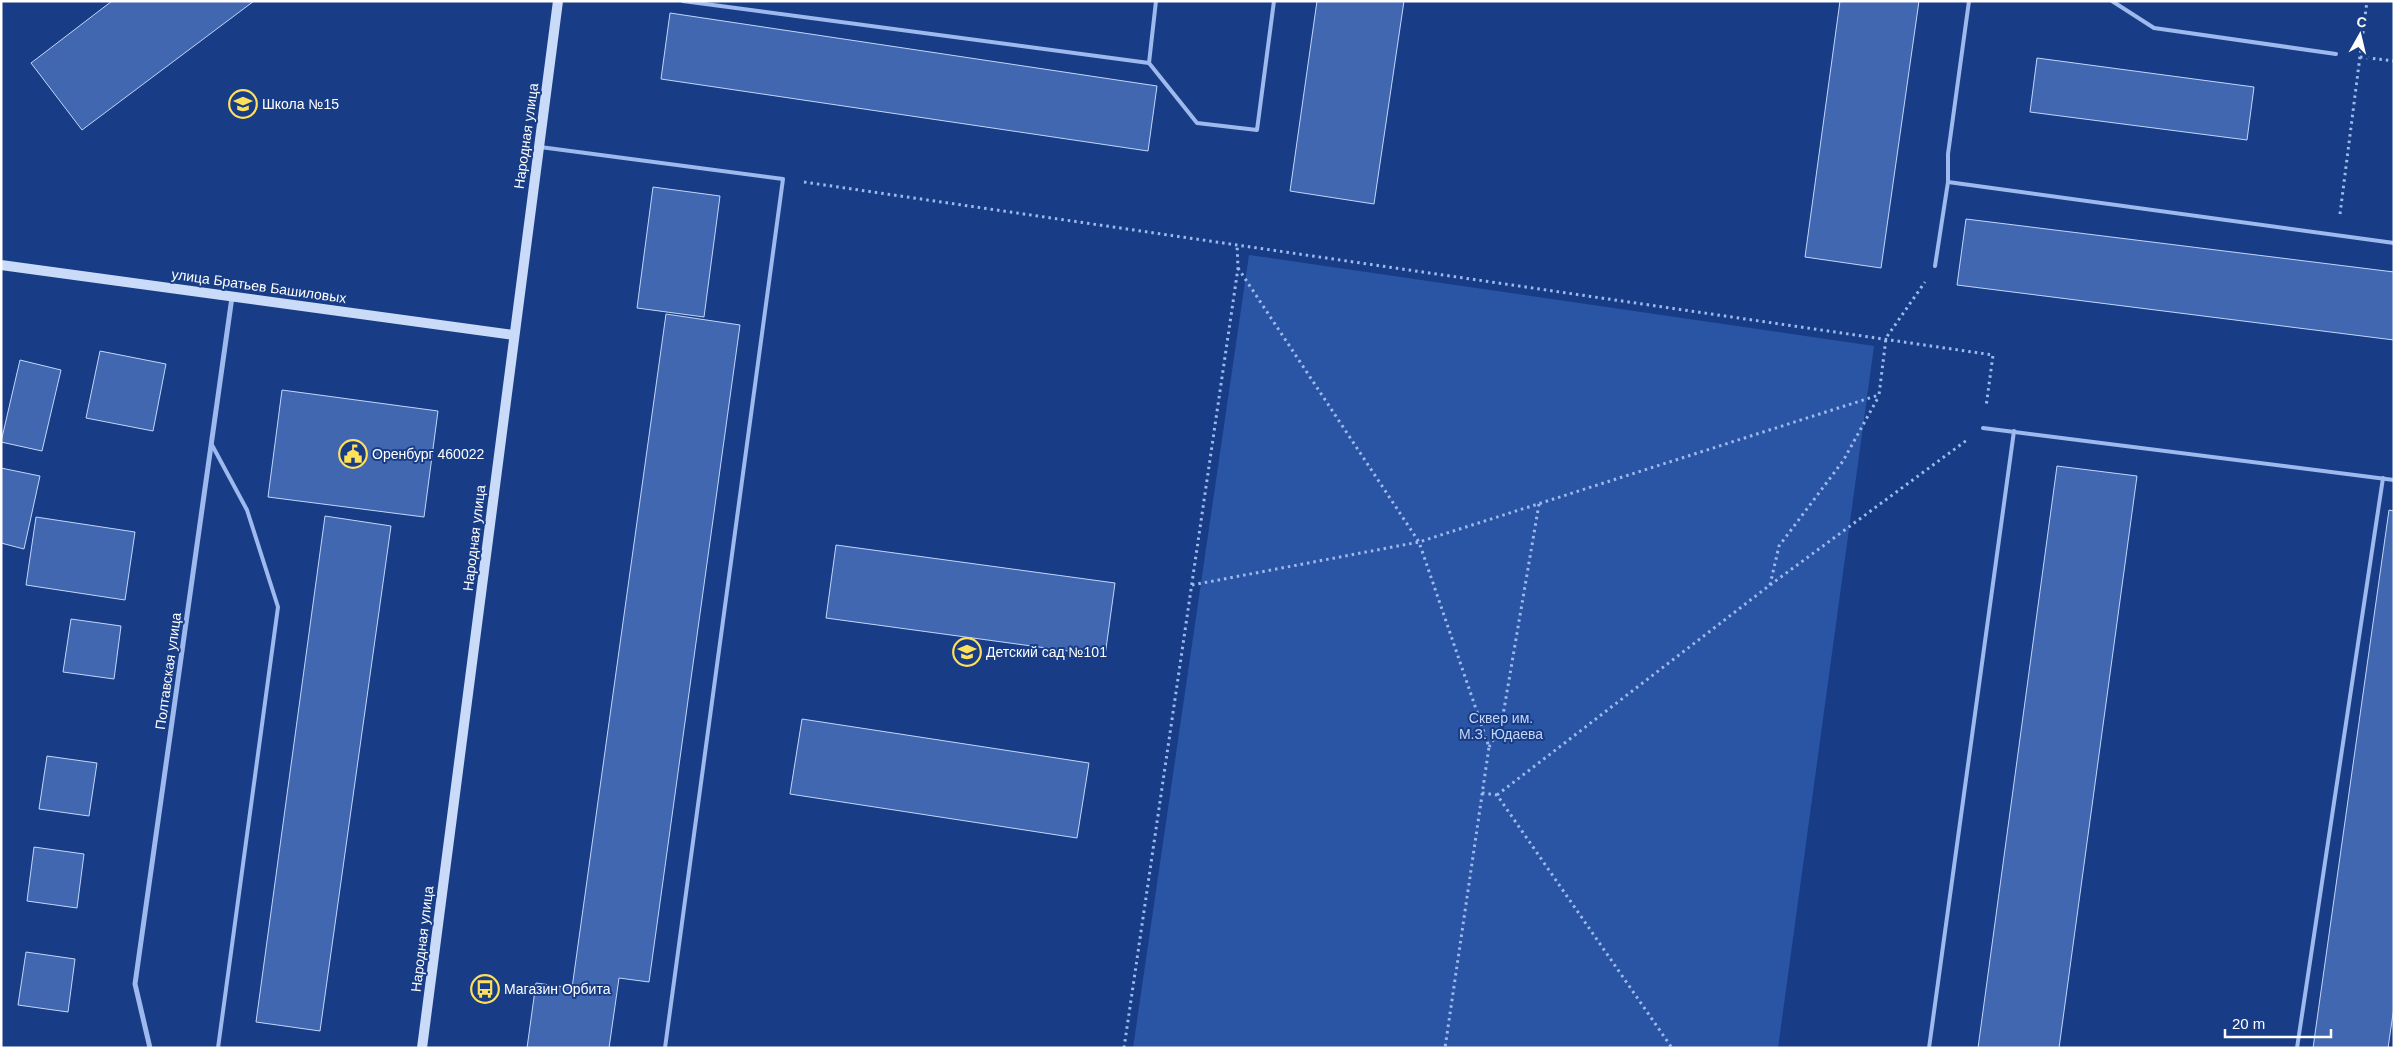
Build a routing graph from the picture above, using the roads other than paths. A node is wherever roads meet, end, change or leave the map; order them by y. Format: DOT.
graph roads {
  1 [pos="558,1"];
  2 [pos="683,1"];
  3 [pos="1156,1"];
  4 [pos="1274,1"];
  5 [pos="1969,1"];
  6 [pos="2112,1"];
  7 [pos="2336,54"];
  8 [pos="1149,63"];
  9 [pos="538,147"];
  10 [pos="1948,182"];
  11 [pos="2394,243"];
  12 [pos="1,265"];
  13 [pos="1935,266"];
  14 [pos="232,297"];
  15 [pos="514,335"];
  16 [pos="1983,428"];
  17 [pos="2014,431"];
  18 [pos="212,445"];
  19 [pos="2383,478"];
  20 [pos="2394,480"];
  21 [pos="150,1048"];
  22 [pos="218,1048"];
  23 [pos="422,1048"];
  24 [pos="665,1048"];
  25 [pos="1929,1048"];
  26 [pos="2297,1048"];
  1 -- 9 [label="street, Народная улица"];
  2 -- 8 [label="lane"];
  3 -- 8 [label="lane"];
  4 -- 8 [label="lane"];
  5 -- 10 [label="lane"];
  6 -- 7 [label="lane"];
  9 -- 15 [label="street, Народная улица"];
  9 -- 24 [label="lane"];
  10 -- 11 [label="lane"];
  10 -- 13 [label="lane"];
  12 -- 14 [label="street, улица Братьев Башиловых"];
  14 -- 15 [label="street, улица Братьев Башиловых"];
  14 -- 18 [label="street, Полтавская улица"];
  15 -- 23 [label="street, Народная улица"];
  16 -- 17 [label="lane"];
  17 -- 19 [label="lane"];
  17 -- 25 [label="lane"];
  18 -- 21 [label="street, Полтавская улица"];
  18 -- 22 [label="lane"];
  19 -- 20 [label="lane"];
  19 -- 26 [label="lane"];
}
